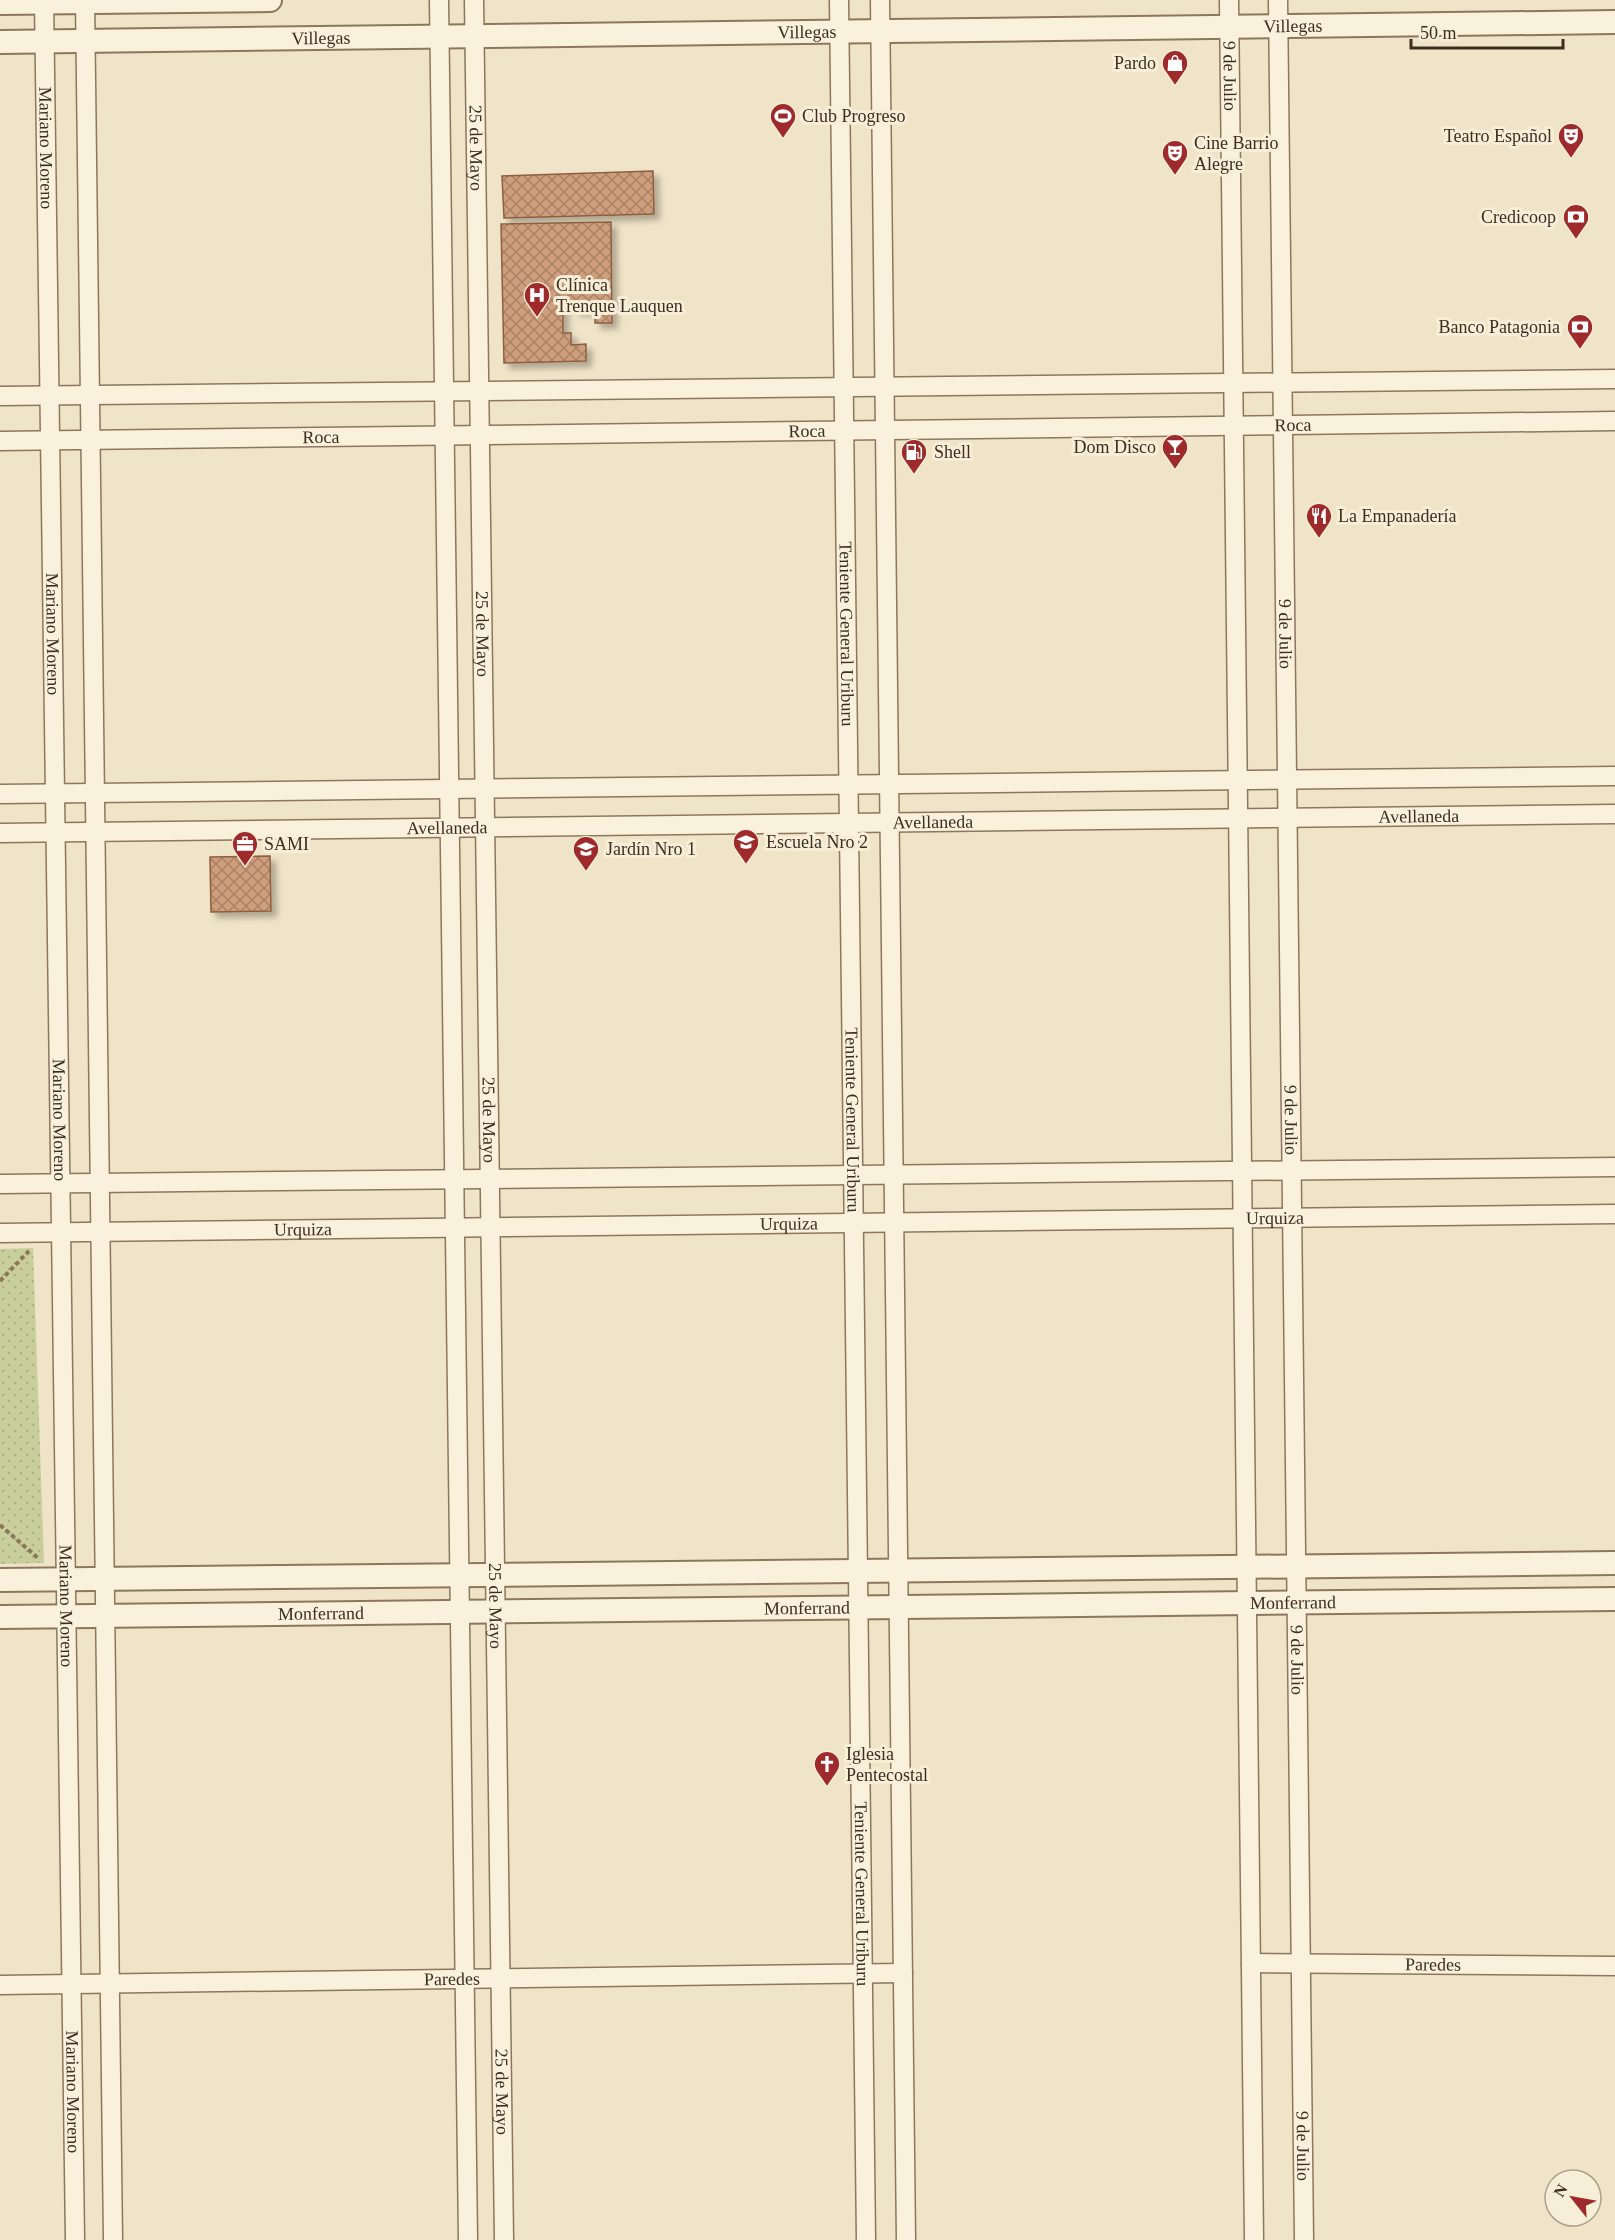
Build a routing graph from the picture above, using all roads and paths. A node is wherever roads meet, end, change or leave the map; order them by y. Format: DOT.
graph roads {
  1 [pos="270,0"];
  2 [pos="439,0"];
  3 [pos="474,0"];
  4 [pos="839,0"];
  5 [pos="880,0"];
  6 [pos="1229,0"];
  7 [pos="1278,0"];
  8 [pos="44,1"];
  9 [pos="85,1"];
  10 [pos="0,3"];
  11 [pos="1615,22"];
  12 [pos="1278,26"];
  13 [pos="1229,27"];
  14 [pos="880,31"];
  15 [pos="840,32"];
  16 [pos="439,36"];
  17 [pos="475,36"];
  18 [pos="44,41"];
  19 [pos="86,41"];
  20 [pos="0,42"];
  21 [pos="1615,379"];
  22 [pos="1282,382"];
  23 [pos="1233,383"];
  24 [pos="844,387"];
  25 [pos="885,387"];
  26 [pos="480,391"];
  27 [pos="444,392"];
  28 [pos="90,395"];
  29 [pos="0,396"];
  30 [pos="49,396"];
  31 [pos="1615,421"];
  32 [pos="1233,425"];
  33 [pos="1283,425"];
  34 [pos="845,430"];
  35 [pos="885,430"];
  36 [pos="444,435"];
  37 [pos="480,435"];
  38 [pos="91,440"];
  39 [pos="0,441"];
  40 [pos="50,441"];
  41 [pos="1615,776"];
  42 [pos="1287,780"];
  43 [pos="1237,781"];
  44 [pos="849,785"];
  45 [pos="889,785"];
  46 [pos="449,789"];
  47 [pos="485,789"];
  48 [pos="95,793"];
  49 [pos="0,794"];
  50 [pos="55,794"];
  51 [pos="1615,814"];
  52 [pos="1288,818"];
  53 [pos="1238,819"];
  54 [pos="849,823"];
  55 [pos="890,823"];
  56 [pos="485,827"];
  57 [pos="450,828"];
  58 [pos="95,831"];
  59 [pos="55,832"];
  60 [pos="0,833"];
  61 [pos="1615,1167"];
  62 [pos="1292,1170"];
  63 [pos="1242,1171"];
  64 [pos="854,1175"];
  65 [pos="894,1175"];
  66 [pos="454,1179"];
  67 [pos="490,1179"];
  68 [pos="60,1183"];
  69 [pos="100,1183"];
  70 [pos="0,1184"];
  71 [pos="1615,1214"];
  72 [pos="1292,1217"];
  73 [pos="1242,1218"];
  74 [pos="894,1222"];
  75 [pos="854,1223"];
  76 [pos="455,1227"];
  77 [pos="491,1227"];
  78 [pos="61,1232"];
  79 [pos="100,1232"];
  80 [pos="0,1233"];
  81 [pos="33,1248"];
  82 [pos="0,1281"];
  83 [pos="0,1525"];
  84 [pos="44,1563"];
  85 [pos="1615,1563"];
  86 [pos="1296,1566"];
  87 [pos="1246,1567"];
  88 [pos="898,1570"];
  89 [pos="858,1571"];
  90 [pos="459,1575"];
  91 [pos="495,1575"];
  92 [pos="66,1579"];
  93 [pos="105,1579"];
  94 [pos="0,1580"];
  95 [pos="1615,1599"];
  96 [pos="1297,1602"];
  97 [pos="1247,1603"];
  98 [pos="899,1607"];
  99 [pos="859,1608"];
  100 [pos="496,1611"];
  101 [pos="459,1612"];
  102 [pos="66,1616"];
  103 [pos="105,1616"];
  104 [pos="0,1617"];
  105 [pos="1251,1963"];
  106 [pos="1301,1964"];
  107 [pos="1615,1966"];
  108 [pos="903,1973"];
  109 [pos="863,1974"];
  110 [pos="465,1979"];
  111 [pos="501,1979"];
  112 [pos="71,1984"];
  113 [pos="110,1984"];
  114 [pos="0,1985"];
  115 [pos="75,2240"];
  116 [pos="113,2240"];
  117 [pos="468,2240"];
  118 [pos="504,2240"];
  119 [pos="866,2240"];
  120 [pos="906,2240"];
  121 [pos="1254,2240"];
  122 [pos="1304,2240"];
  1 -- 9 [label="street"];
  2 -- 16 [label="street, 25 de Mayo"];
  3 -- 17 [label="street, 25 de Mayo"];
  4 -- 15 [label="street, Teniente General Uriburu"];
  5 -- 14 [label="street"];
  6 -- 13 [label="street, 9 de Julio"];
  7 -- 12 [label="street, 9 de Julio"];
  8 -- 9 [label="street"];
  8 -- 10 [label="street"];
  8 -- 18 [label="street, Mariano Moreno"];
  9 -- 19 [label="street"];
  11 -- 12 [label="street, Villegas"];
  12 -- 13 [label="street, Villegas"];
  12 -- 22 [label="street, 9 de Julio"];
  13 -- 14 [label="street, Villegas"];
  13 -- 23 [label="street, 9 de Julio"];
  14 -- 15 [label="street, Villegas"];
  14 -- 25 [label="street"];
  15 -- 17 [label="street, Villegas"];
  15 -- 24 [label="street, Teniente General Uriburu"];
  16 -- 17 [label="street, Villegas"];
  16 -- 19 [label="street, Villegas"];
  16 -- 27 [label="street, 25 de Mayo"];
  17 -- 26 [label="street, 25 de Mayo"];
  18 -- 19 [label="street, Villegas"];
  18 -- 20 [label="street, Villegas"];
  18 -- 30 [label="street, Mariano Moreno"];
  19 -- 28 [label="street"];
  21 -- 22 [label="street"];
  22 -- 23 [label="street"];
  22 -- 33 [label="street, 9 de Julio"];
  23 -- 25 [label="street"];
  23 -- 32 [label="street, 9 de Julio"];
  24 -- 25 [label="street"];
  24 -- 26 [label="street"];
  24 -- 34 [label="street, Teniente General Uriburu"];
  25 -- 35 [label="street"];
  26 -- 27 [label="street"];
  26 -- 37 [label="street, 25 de Mayo"];
  27 -- 28 [label="street"];
  27 -- 36 [label="street, 25 de Mayo"];
  28 -- 30 [label="street"];
  28 -- 38 [label="street"];
  29 -- 30 [label="street"];
  30 -- 40 [label="street, Mariano Moreno"];
  31 -- 33 [label="street, Roca"];
  32 -- 33 [label="street, Roca"];
  32 -- 35 [label="street, Roca"];
  32 -- 43 [label="street, 9 de Julio"];
  33 -- 42 [label="street, 9 de Julio"];
  34 -- 35 [label="street, Roca"];
  34 -- 37 [label="street, Roca"];
  34 -- 44 [label="street, Teniente General Uriburu"];
  35 -- 45 [label="street"];
  36 -- 37 [label="street, Roca"];
  36 -- 38 [label="street, Roca"];
  36 -- 46 [label="street, 25 de Mayo"];
  37 -- 47 [label="street, 25 de Mayo"];
  38 -- 40 [label="street, Roca"];
  38 -- 48 [label="street"];
  39 -- 40 [label="street, Roca"];
  40 -- 50 [label="street, Mariano Moreno"];
  41 -- 42 [label="street, Avellaneda"];
  42 -- 43 [label="street, Avellaneda"];
  42 -- 52 [label="street, 9 de Julio"];
  43 -- 45 [label="street, Avellaneda"];
  43 -- 53 [label="street, 9 de Julio"];
  44 -- 45 [label="street, Avellaneda"];
  44 -- 47 [label="street, Avellaneda"];
  44 -- 54 [label="street, Teniente General Uriburu"];
  45 -- 55 [label="street"];
  46 -- 47 [label="street, Avellaneda"];
  46 -- 48 [label="street, Avellaneda"];
  46 -- 57 [label="street, 25 de Mayo"];
  47 -- 56 [label="street, 25 de Mayo"];
  48 -- 50 [label="street, Avellaneda"];
  48 -- 58 [label="street"];
  49 -- 50 [label="street, Avellaneda"];
  50 -- 59 [label="street, Mariano Moreno"];
  51 -- 52 [label="street, Avellaneda"];
  52 -- 53 [label="street, Avellaneda"];
  52 -- 62 [label="street, 9 de Julio"];
  53 -- 55 [label="street, Avellaneda"];
  53 -- 63 [label="street, 9 de Julio"];
  54 -- 55 [label="street, Avellaneda"];
  54 -- 56 [label="street, Avellaneda"];
  54 -- 64 [label="street, Teniente General Uriburu"];
  55 -- 65 [label="street"];
  56 -- 57 [label="street, Avellaneda"];
  56 -- 67 [label="street, 25 de Mayo"];
  57 -- 58 [label="street, Avellaneda"];
  57 -- 66 [label="street, 25 de Mayo"];
  58 -- 59 [label="street, Avellaneda"];
  58 -- 69 [label="street"];
  59 -- 60 [label="street, Avellaneda"];
  59 -- 68 [label="street, Mariano Moreno"];
  61 -- 62 [label="street"];
  62 -- 63 [label="street"];
  62 -- 72 [label="street, 9 de Julio"];
  63 -- 65 [label="street"];
  63 -- 73 [label="street, 9 de Julio"];
  64 -- 65 [label="street"];
  64 -- 67 [label="street"];
  64 -- 75 [label="street, Teniente General Uriburu"];
  65 -- 74 [label="street"];
  66 -- 67 [label="street"];
  66 -- 69 [label="street"];
  66 -- 76 [label="street, 25 de Mayo"];
  67 -- 77 [label="street, 25 de Mayo"];
  68 -- 69 [label="street"];
  68 -- 70 [label="street"];
  68 -- 78 [label="street, Mariano Moreno"];
  69 -- 79 [label="street"];
  71 -- 72 [label="street, Urquiza"];
  72 -- 73 [label="street, Urquiza"];
  72 -- 86 [label="street, 9 de Julio"];
  73 -- 74 [label="street, Urquiza"];
  73 -- 87 [label="street, 9 de Julio"];
  74 -- 75 [label="street, Urquiza"];
  74 -- 88 [label="street"];
  75 -- 77 [label="street, Urquiza"];
  75 -- 89 [label="street, Teniente General Uriburu"];
  76 -- 77 [label="street, Urquiza"];
  76 -- 79 [label="street, Urquiza"];
  76 -- 90 [label="street, 25 de Mayo"];
  77 -- 91 [label="street, 25 de Mayo"];
  78 -- 79 [label="street, Urquiza"];
  78 -- 80 [label="street, Urquiza"];
  78 -- 92 [label="street, Mariano Moreno"];
  79 -- 93 [label="street"];
  81 -- 82 [label="path"];
  83 -- 84 [label="path"];
  85 -- 86 [label="street, Monferrand"];
  86 -- 87 [label="street, Monferrand"];
  86 -- 96 [label="street, 9 de Julio"];
  87 -- 88 [label="street, Monferrand"];
  87 -- 97 [label="street, 9 de Julio"];
  88 -- 89 [label="street, Monferrand"];
  88 -- 98 [label="street"];
  89 -- 91 [label="street, Monferrand"];
  89 -- 99 [label="street, Teniente General Uriburu"];
  90 -- 91 [label="street, Monferrand"];
  90 -- 93 [label="street, Monferrand"];
  90 -- 101 [label="street, 25 de Mayo"];
  91 -- 100 [label="street, 25 de Mayo"];
  92 -- 93 [label="street, Monferrand"];
  92 -- 94 [label="street, Monferrand"];
  92 -- 102 [label="street, Mariano Moreno"];
  93 -- 103 [label="street"];
  95 -- 96 [label="street, Monferrand"];
  96 -- 97 [label="street, Monferrand"];
  96 -- 106 [label="street, 9 de Julio"];
  97 -- 98 [label="street, Monferrand"];
  97 -- 105 [label="street, 9 de Julio"];
  98 -- 99 [label="street, Monferrand"];
  98 -- 108 [label="street"];
  99 -- 100 [label="street, Monferrand"];
  99 -- 109 [label="street, Teniente General Uriburu"];
  100 -- 101 [label="street, Monferrand"];
  100 -- 111 [label="street, 25 de Mayo"];
  101 -- 103 [label="street, Monferrand"];
  101 -- 110 [label="street, 25 de Mayo"];
  102 -- 103 [label="street, Monferrand"];
  102 -- 104 [label="street, Monferrand"];
  102 -- 112 [label="street, Mariano Moreno"];
  103 -- 113 [label="street"];
  105 -- 106 [label="street, Paredes"];
  105 -- 121 [label="street, 9 de Julio"];
  106 -- 107 [label="street, Paredes"];
  106 -- 122 [label="street, 9 de Julio"];
  108 -- 109 [label="street, Paredes"];
  108 -- 120 [label="street"];
  109 -- 111 [label="street, Paredes"];
  109 -- 119 [label="street, Teniente General Uriburu"];
  110 -- 111 [label="street, Paredes"];
  110 -- 113 [label="street, Paredes"];
  110 -- 117 [label="street, 25 de Mayo"];
  111 -- 118 [label="street, 25 de Mayo"];
  112 -- 113 [label="street, Paredes"];
  112 -- 114 [label="street, Paredes"];
  112 -- 115 [label="street, Mariano Moreno"];
  113 -- 116 [label="street"];
}
